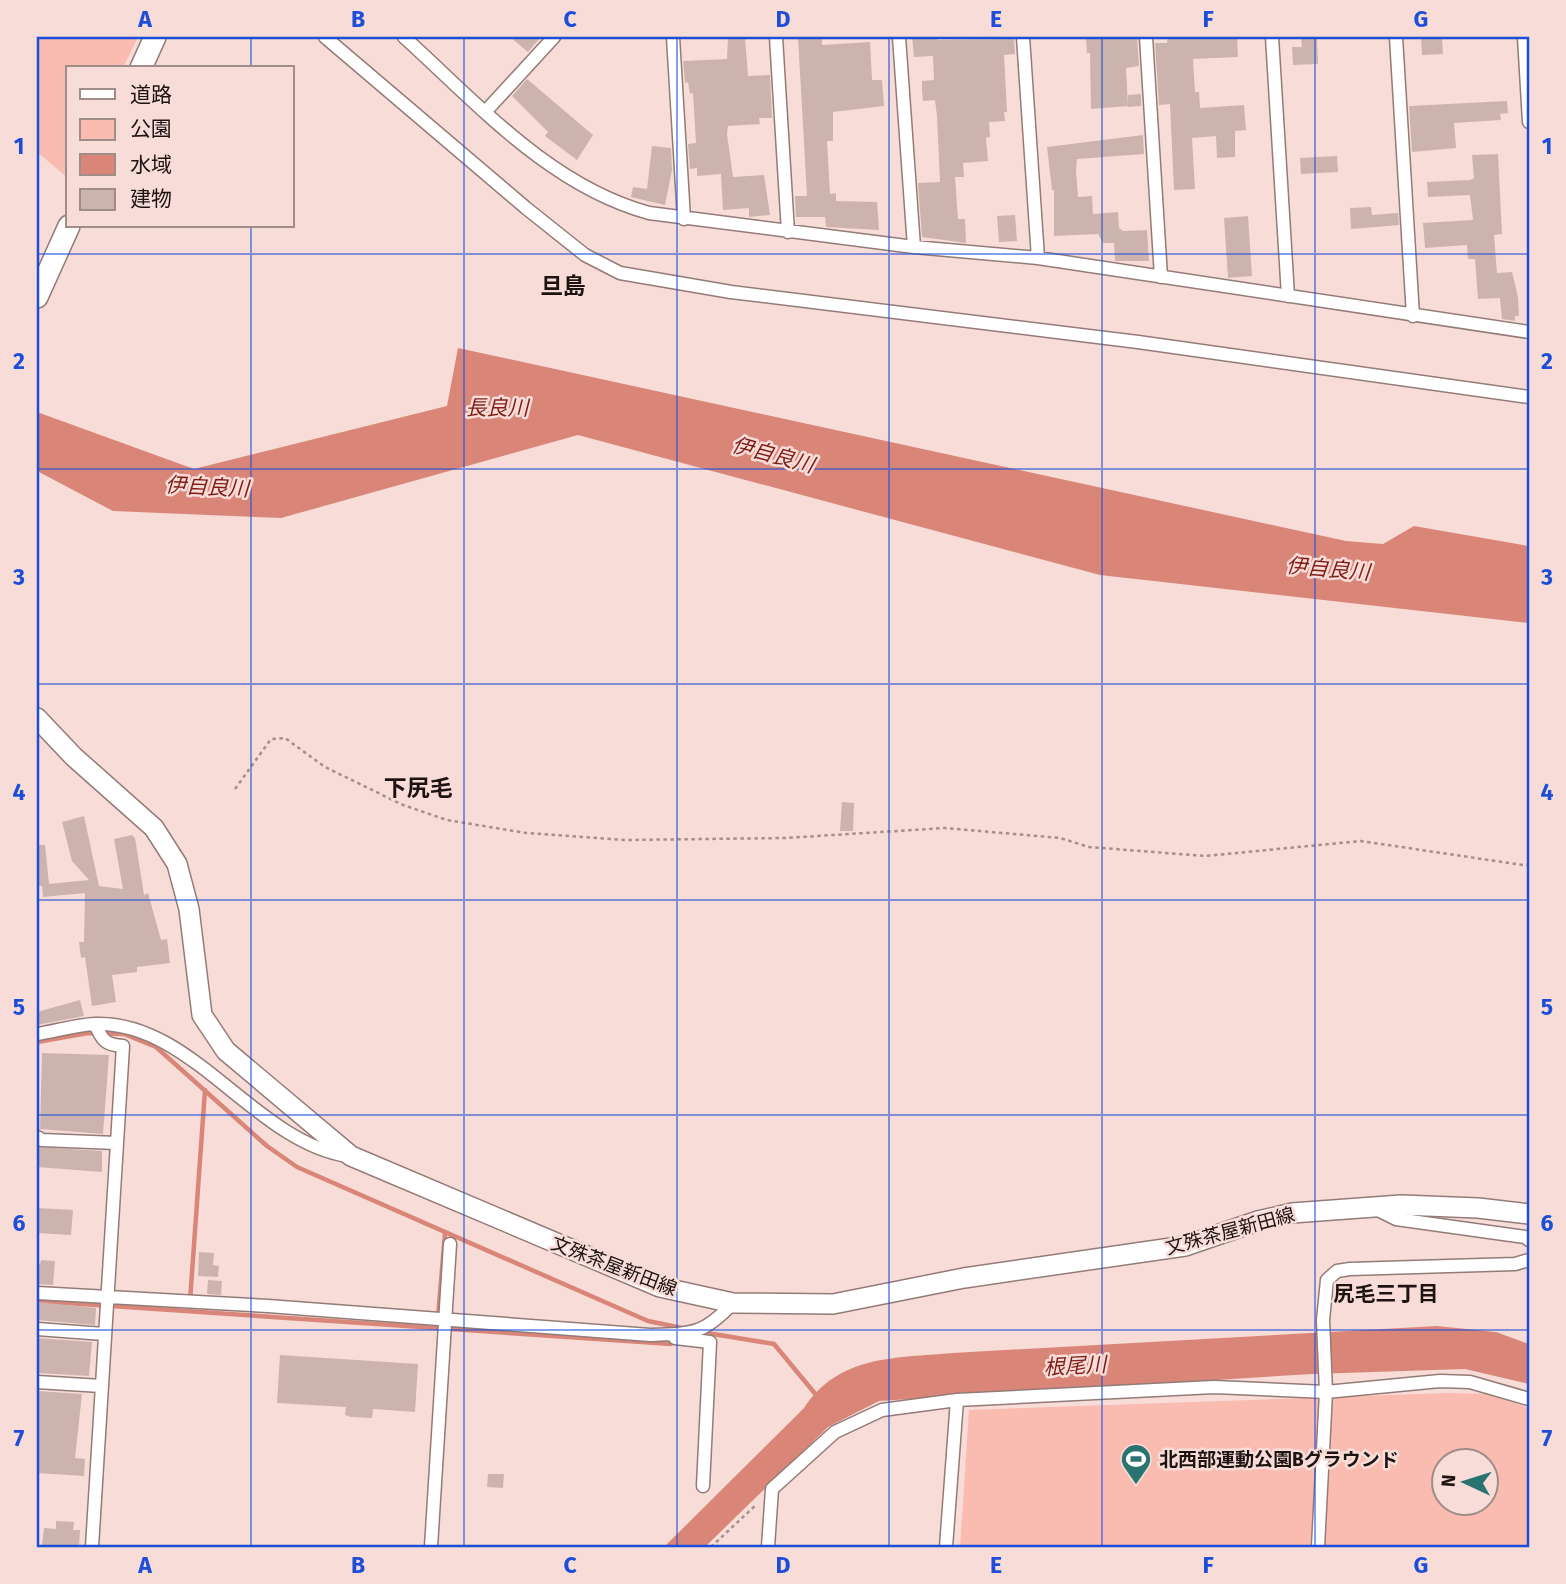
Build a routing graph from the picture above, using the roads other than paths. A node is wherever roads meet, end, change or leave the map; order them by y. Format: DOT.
graph roads {
  1 [pos="155,37"];
  2 [pos="325,37"];
  3 [pos="404,37"];
  4 [pos="554,37"];
  5 [pos="673,37"];
  6 [pos="776,37"];
  7 [pos="900,37"];
  8 [pos="1024,37"];
  9 [pos="1146,37"];
  10 [pos="1272,37"];
  11 [pos="1396,37"];
  12 [pos="1524,37"];
  13 [pos="142,66"];
  14 [pos="486,111"];
  15 [pos="1529,122"];
  16 [pos="684,219"];
  17 [pos="68,228"];
  18 [pos="788,232"];
  19 [pos="914,247"];
  20 [pos="1038,258"];
  21 [pos="1161,277"];
  22 [pos="1288,296"];
  23 [pos="37,297"];
  24 [pos="1413,316"];
  25 [pos="1529,331"];
  26 [pos="1529,397"];
  27 [pos="37,718"];
  28 [pos="95,1024"];
  29 [pos="37,1034"];
  30 [pos="37,1136"];
  31 [pos="116,1143"];
  32 [pos="351,1156"];
  33 [pos="1369,1206"];
  34 [pos="1529,1214"];
  35 [pos="1529,1240"];
  36 [pos="450,1244"];
  37 [pos="1529,1260"];
  38 [pos="37,1293"];
  39 [pos="106,1297"];
  40 [pos="733,1303"];
  41 [pos="446,1320"];
  42 [pos="37,1329"];
  43 [pos="104,1334"];
  44 [pos="650,1335"];
  45 [pos="37,1382"];
  46 [pos="101,1386"];
  47 [pos="1326,1392"];
  48 [pos="1529,1399"];
  49 [pos="957,1400"];
  50 [pos="703,1486"];
  51 [pos="92,1547"];
  52 [pos="431,1547"];
  53 [pos="768,1547"];
  54 [pos="946,1547"];
  55 [pos="1318,1547"];
  1 -- 13 [label="highway"];
  2 -- 26 [label="street"];
  3 -- 14 [label="street"];
  4 -- 14 [label="street"];
  5 -- 16 [label="street"];
  6 -- 18 [label="street"];
  7 -- 19 [label="street"];
  8 -- 20 [label="street"];
  9 -- 21 [label="street"];
  10 -- 22 [label="street"];
  11 -- 24 [label="street"];
  12 -- 15 [label="street"];
  14 -- 16 [label="street"];
  16 -- 18 [label="street"];
  17 -- 23 [label="highway"];
  18 -- 19 [label="street"];
  19 -- 20 [label="street"];
  20 -- 21 [label="street"];
  21 -- 22 [label="street"];
  22 -- 24 [label="street"];
  24 -- 25 [label="street"];
  27 -- 32 [label="main road, 文殊茶屋新田線"];
  28 -- 29 [label="street"];
  28 -- 31 [label="street"];
  28 -- 32 [label="street"];
  30 -- 31 [label="street"];
  31 -- 39 [label="street"];
  32 -- 40 [label="main road, 文殊茶屋新田線"];
  33 -- 34 [label="main road, 文殊茶屋新田線"];
  33 -- 35 [label="street"];
  33 -- 40 [label="main road, 文殊茶屋新田線"];
  36 -- 41 [label="street"];
  37 -- 47 [label="street"];
  38 -- 39 [label="street"];
  39 -- 41 [label="street"];
  39 -- 43 [label="street"];
  40 -- 44 [label="street"];
  41 -- 44 [label="street"];
  41 -- 52 [label="street"];
  42 -- 43 [label="street"];
  43 -- 46 [label="street"];
  44 -- 50 [label="street"];
  45 -- 46 [label="street"];
  46 -- 51 [label="street"];
  47 -- 48 [label="street"];
  47 -- 49 [label="street"];
  47 -- 55 [label="street"];
  49 -- 53 [label="street"];
  49 -- 54 [label="street"];
}
